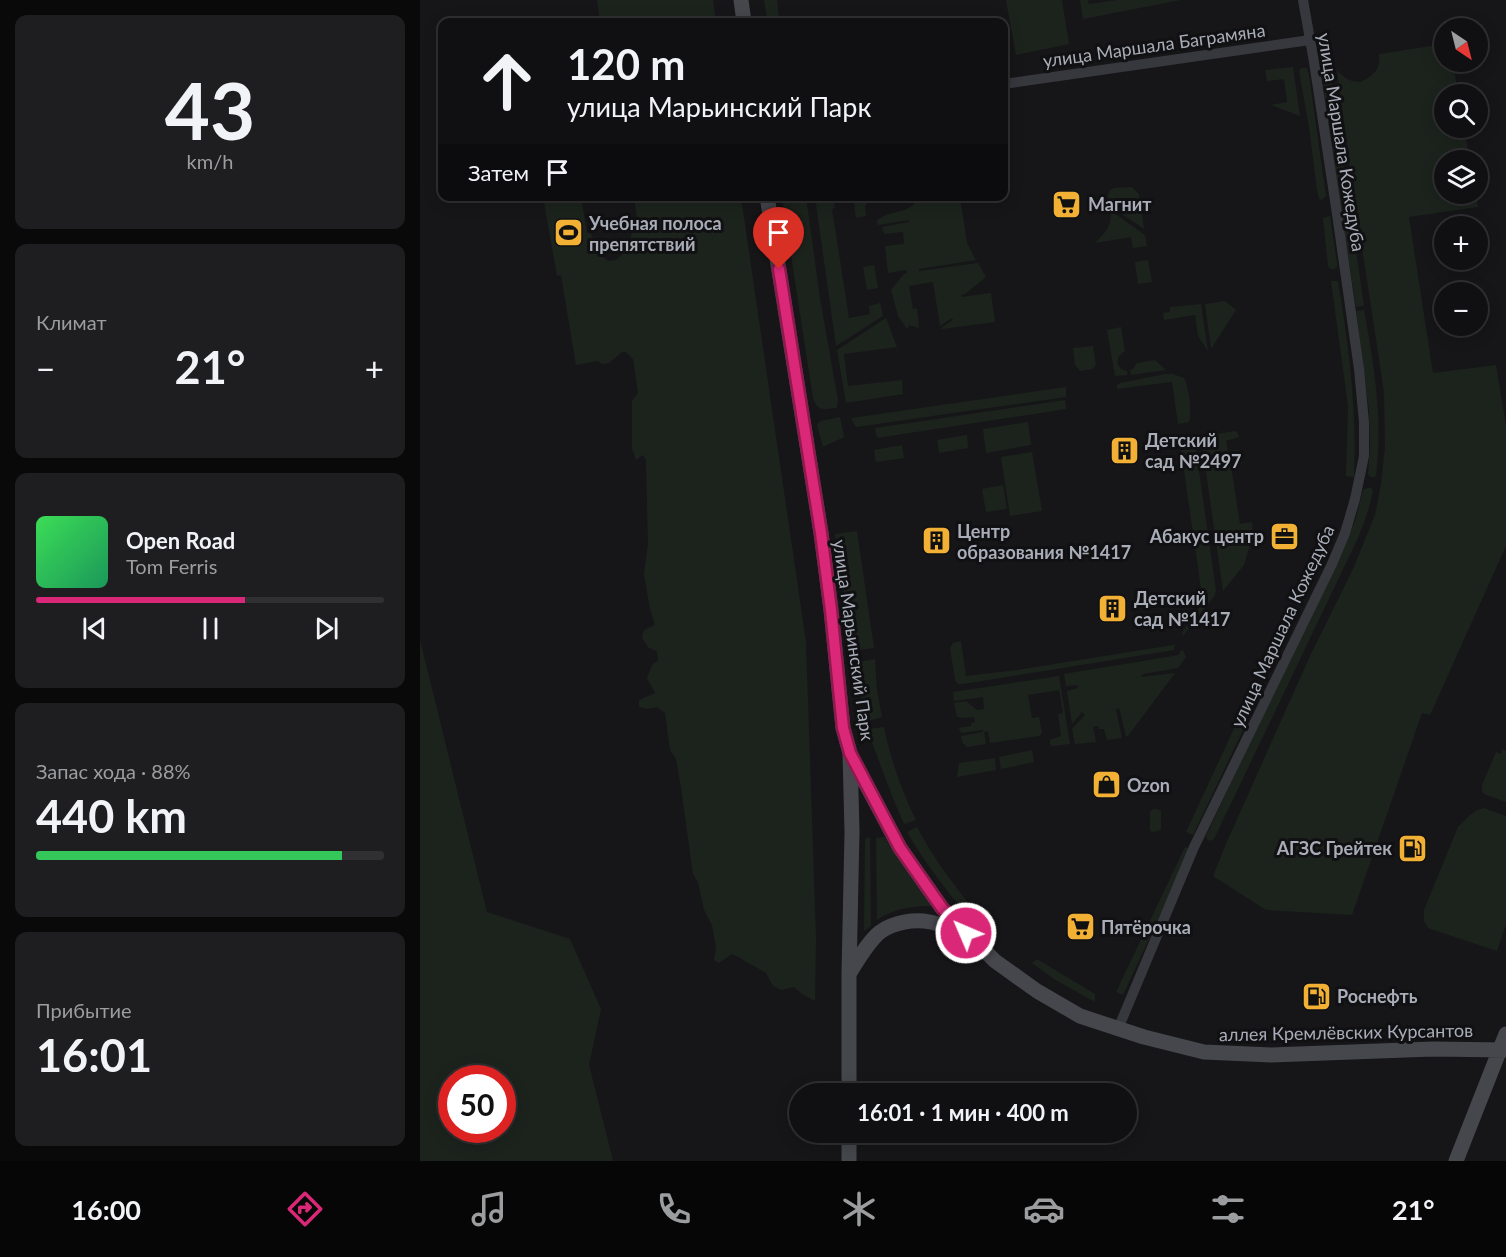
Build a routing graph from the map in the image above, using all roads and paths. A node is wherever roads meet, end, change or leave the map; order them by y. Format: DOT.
graph roads {
  1 [pos="741,0"];
  2 [pos="1303,0"];
  3 [pos="743,18"];
  4 [pos="1310,40"];
  5 [pos="1008,83"];
  6 [pos="768,201"];
  7 [pos="850,753"];
  8 [pos="978,945"];
  9 [pos="849,975"];
  10 [pos="1118,1029"];
  11 [pos="1506,1034"];
  12 [pos="1503,1050"];
  13 [pos="849,1083"];
  14 [pos="849,1143"];
  15 [pos="849,1161"];
  16 [pos="1456,1161"];
  1 -- 3 [label="main road"];
  2 -- 4 [label="street, улица Маршала Кожедуба"];
  4 -- 5 [label="street, улица Маршала Баграмяна"];
  4 -- 10 [label="street, улица Маршала Кожедуба"];
  6 -- 7 [label="main road, улица Марьинский Парк"];
  7 -- 8 [label="main road, аллея Кремлёвских Курсантов"];
  7 -- 9 [label="main road, улица Марьинский Парк"];
  8 -- 9 [label="main road"];
  8 -- 10 [label="main road, аллея Кремлёвских Курсантов"];
  9 -- 13 [label="main road, улица Марьинский Парк"];
  10 -- 12 [label="main road, аллея Кремлёвских Курсантов"];
  11 -- 12 [label="main road"];
  12 -- 16 [label="main road"];
  14 -- 15 [label="main road"];
}
